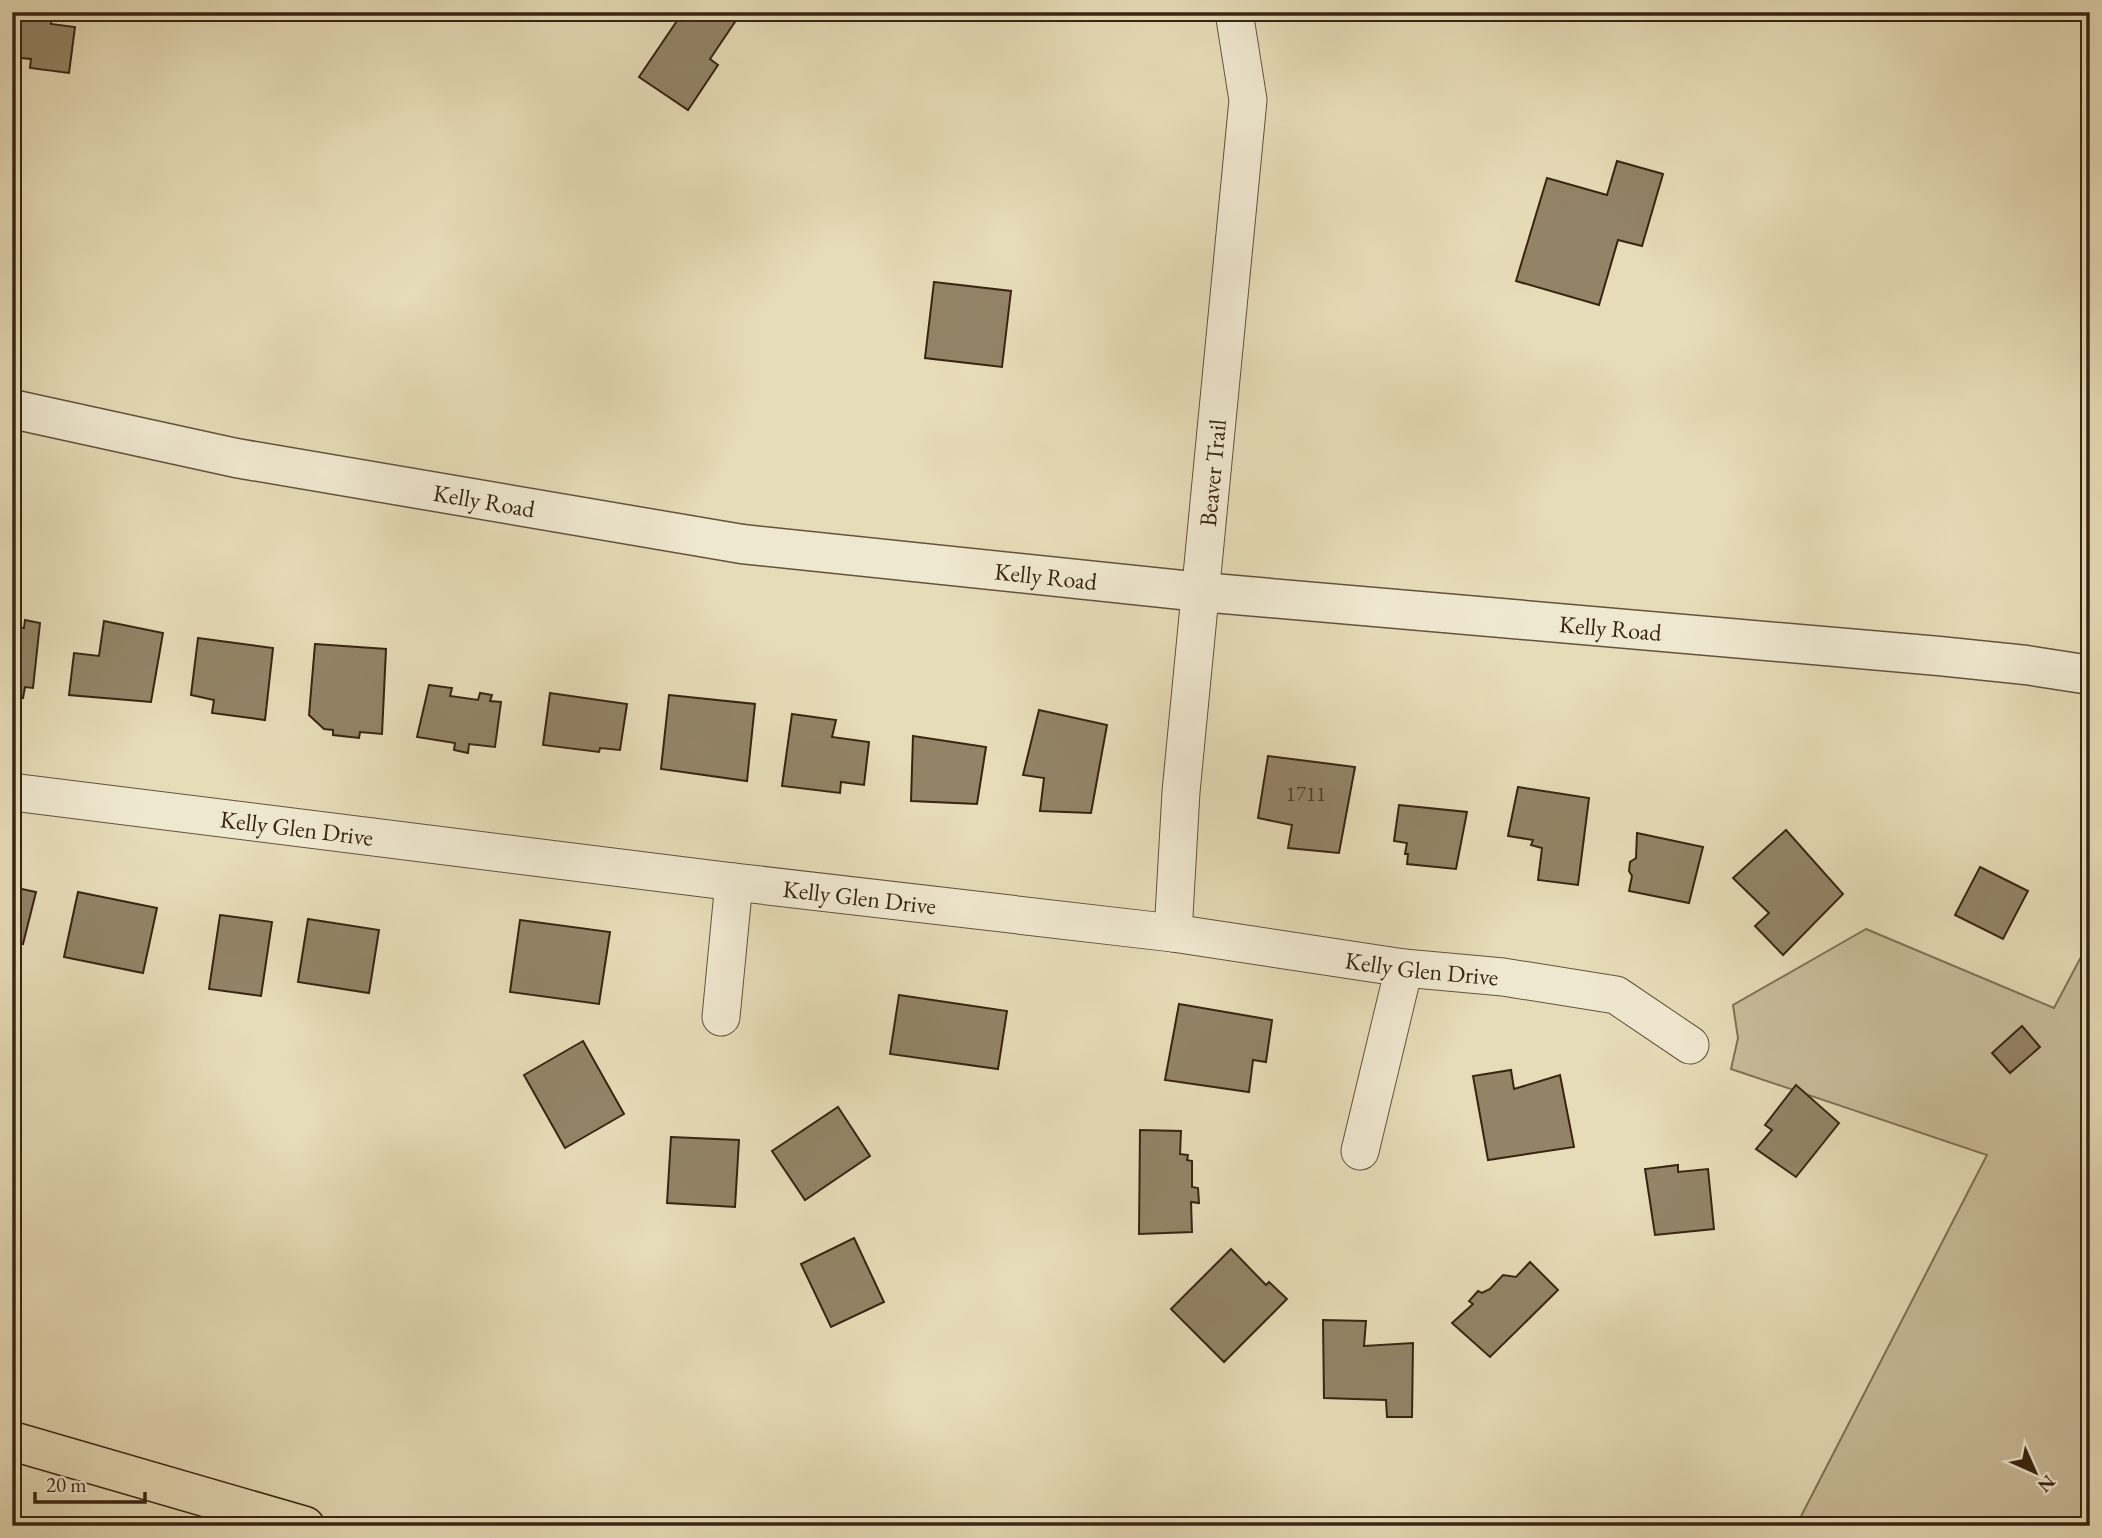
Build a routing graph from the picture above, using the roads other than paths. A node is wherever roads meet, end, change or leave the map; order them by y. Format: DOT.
graph roads {
  1 [pos="1234,12"];
  2 [pos="12,409"];
  3 [pos="1201,592"];
  4 [pos="2090,675"];
  5 [pos="12,792"];
  6 [pos="734,882"];
  7 [pos="1173,933"];
  8 [pos="1404,968"];
  9 [pos="721,1017"];
  10 [pos="1690,1045"];
  11 [pos="1360,1151"];
  12 [pos="12,1441"];
  13 [pos="305,1526"];
  1 -- 3 [label="street, Beaver Trail"];
  2 -- 3 [label="street, Kelly Road"];
  3 -- 4 [label="street, Kelly Road"];
  3 -- 7 [label="street, Beaver Trail"];
  5 -- 6 [label="street, Kelly Glen Drive"];
  6 -- 7 [label="street, Kelly Glen Drive"];
  6 -- 9 [label="street"];
  7 -- 8 [label="street, Kelly Glen Drive"];
  8 -- 10 [label="street, Kelly Glen Drive"];
  8 -- 11 [label="street"];
  12 -- 13 [label="highway"];
}
